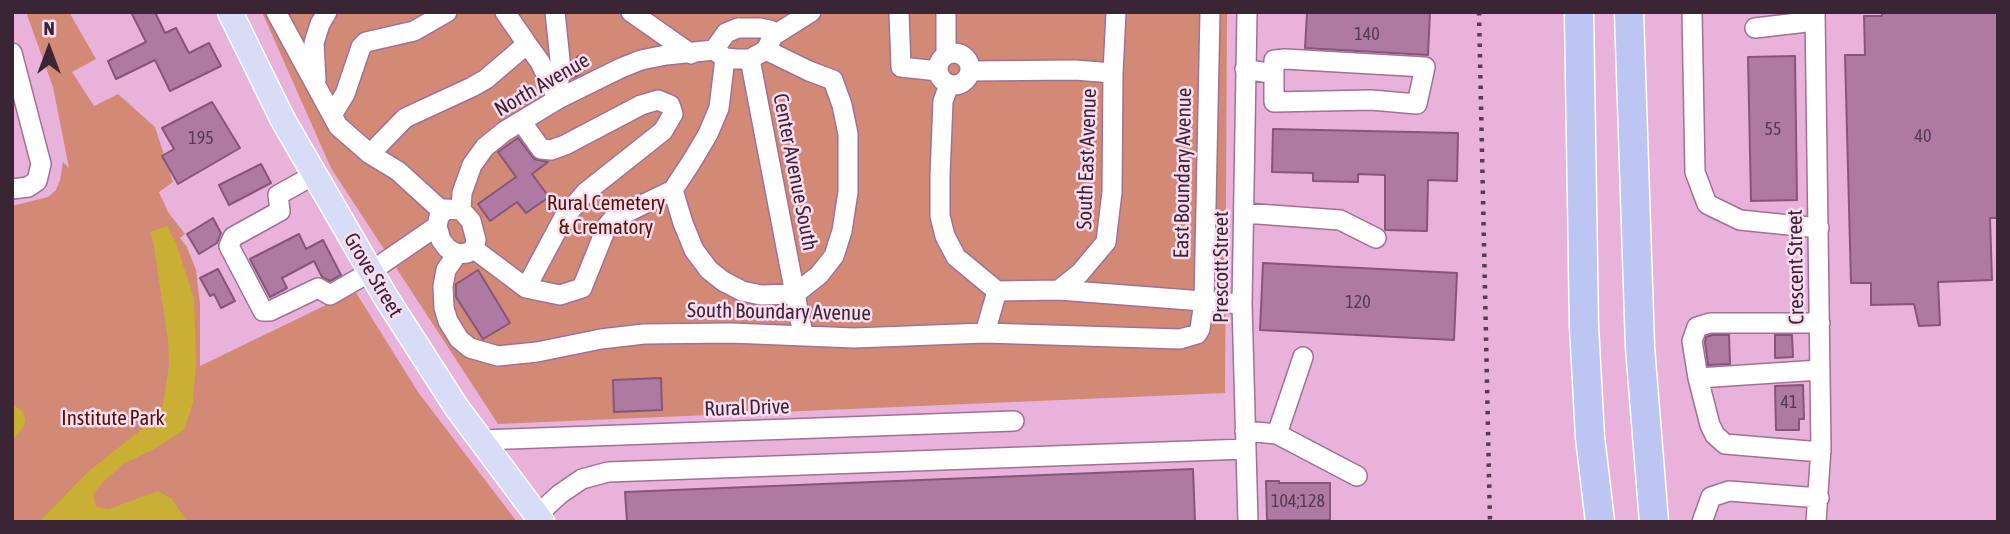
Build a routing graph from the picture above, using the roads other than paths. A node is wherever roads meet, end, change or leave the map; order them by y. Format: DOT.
graph roads {
  1 [pos="230,12"];
  2 [pos="276,12"];
  3 [pos="327,12"];
  4 [pos="447,12"];
  5 [pos="505,12"];
  6 [pos="555,12"];
  7 [pos="631,12"];
  8 [pos="811,12"];
  9 [pos="899,12"];
  10 [pos="946,12"];
  11 [pos="1116,12"];
  12 [pos="1210,12"];
  13 [pos="1247,12"];
  14 [pos="1579,12"];
  15 [pos="1629,12"];
  16 [pos="1692,12"];
  17 [pos="1815,17"];
  18 [pos="736,20"];
  19 [pos="1755,28"];
  20 [pos="527,44"];
  21 [pos="763,48"];
  22 [pos="12,53"];
  23 [pos="691,54"];
  24 [pos="720,54"];
  25 [pos="1245,69"];
  26 [pos="944,70"];
  27 [pos="971,71"];
  28 [pos="1113,73"];
  29 [pos="1274,74"];
  30 [pos="317,88"];
  31 [pos="558,99"];
  32 [pos="332,115"];
  33 [pos="521,121"];
  34 [pos="370,155"];
  35 [pos="314,175"];
  36 [pos="12,189"];
  37 [pos="673,190"];
  38 [pos="1244,213"];
  39 [pos="447,216"];
  40 [pos="1819,228"];
  41 [pos="1376,238"];
  42 [pos="466,251"];
  43 [pos="370,272"];
  44 [pos="526,288"];
  45 [pos="1059,290"];
  46 [pos="997,291"];
  47 [pos="795,294"];
  48 [pos="1204,300"];
  49 [pos="1242,304"];
  50 [pos="1820,323"];
  51 [pos="985,333"];
  52 [pos="803,334"];
  53 [pos="1197,334"];
  54 [pos="1303,356"];
  55 [pos="1820,370"];
  56 [pos="1698,379"];
  57 [pos="1014,421"];
  58 [pos="1277,434"];
  59 [pos="481,440"];
  60 [pos="1246,440"];
  61 [pos="1821,452"];
  62 [pos="1357,476"];
  63 [pos="1819,498"];
  64 [pos="540,518"];
  65 [pos="1248,522"];
  66 [pos="1600,522"];
  67 [pos="1654,522"];
  68 [pos="1702,522"];
  69 [pos="1816,522"];
  1 -- 35 [label="main road, Grove Street"];
  2 -- 30 [label="street"];
  3 -- 30 [label="street"];
  4 -- 32 [label="street"];
  5 -- 20 [label="street"];
  6 -- 31 [label="street"];
  7 -- 23 [label="street"];
  8 -- 21 [label="street"];
  9 -- 26 [label="street"];
  10 -- 26 [label="street"];
  11 -- 28 [label="street, South East Avenue"];
  12 -- 48 [label="street, East Boundary Avenue"];
  13 -- 25 [label="street, Prescott Street"];
  14 -- 66 [label="highway"];
  15 -- 67 [label="highway"];
  16 -- 40 [label="street"];
  17 -- 19 [label="street"];
  17 -- 40 [label="street, Crescent Street"];
  18 -- 21 [label="street"];
  18 -- 24 [label="street"];
  20 -- 31 [label="street"];
  20 -- 34 [label="street"];
  21 -- 24 [label="street, North Avenue"];
  21 -- 47 [label="street, Center Avenue South"];
  21 -- 47 [label="street"];
  22 -- 36 [label="street"];
  23 -- 24 [label="street, North Avenue"];
  23 -- 31 [label="street, North Avenue"];
  24 -- 37 [label="street"];
  25 -- 29 [label="street"];
  25 -- 38 [label="street, Prescott Street"];
  26 -- 27 [label="street"];
  26 -- 27 [label="street"];
  26 -- 46 [label="street"];
  27 -- 28 [label="street"];
  28 -- 45 [label="street, South East Avenue"];
  29 -- 29 [label="street"];
  30 -- 32 [label="street"];
  31 -- 33 [label="street, North Avenue"];
  32 -- 34 [label="street"];
  33 -- 39 [label="street, North Avenue"];
  33 -- 44 [label="street"];
  34 -- 39 [label="street"];
  35 -- 43 [label="main road, Grove Street"];
  35 -- 43 [label="street"];
  37 -- 44 [label="street"];
  37 -- 47 [label="street"];
  38 -- 41 [label="street"];
  38 -- 49 [label="street, Prescott Street"];
  39 -- 42 [label="street"];
  39 -- 42 [label="street"];
  39 -- 43 [label="street"];
  40 -- 50 [label="street, Crescent Street"];
  42 -- 44 [label="street"];
  42 -- 52 [label="street, South Boundary Avenue"];
  43 -- 59 [label="main road, Grove Street"];
  45 -- 46 [label="street"];
  45 -- 48 [label="street"];
  46 -- 51 [label="street"];
  47 -- 52 [label="street, Center Avenue South"];
  48 -- 49 [label="street"];
  48 -- 53 [label="street, East Boundary Avenue"];
  49 -- 60 [label="street, Prescott Street"];
  50 -- 55 [label="street, Crescent Street"];
  50 -- 56 [label="street"];
  51 -- 52 [label="street, South Boundary Avenue"];
  51 -- 53 [label="street, South Boundary Avenue"];
  54 -- 58 [label="street"];
  55 -- 56 [label="street"];
  55 -- 61 [label="street, Crescent Street"];
  56 -- 61 [label="street"];
  57 -- 59 [label="street, Rural Drive"];
  58 -- 60 [label="street"];
  58 -- 62 [label="street"];
  59 -- 64 [label="main road, Grove Street"];
  60 -- 64 [label="street"];
  60 -- 65 [label="street, Prescott Street"];
  61 -- 63 [label="street, Crescent Street"];
  63 -- 68 [label="street"];
  63 -- 69 [label="street, Crescent Street"];
}
